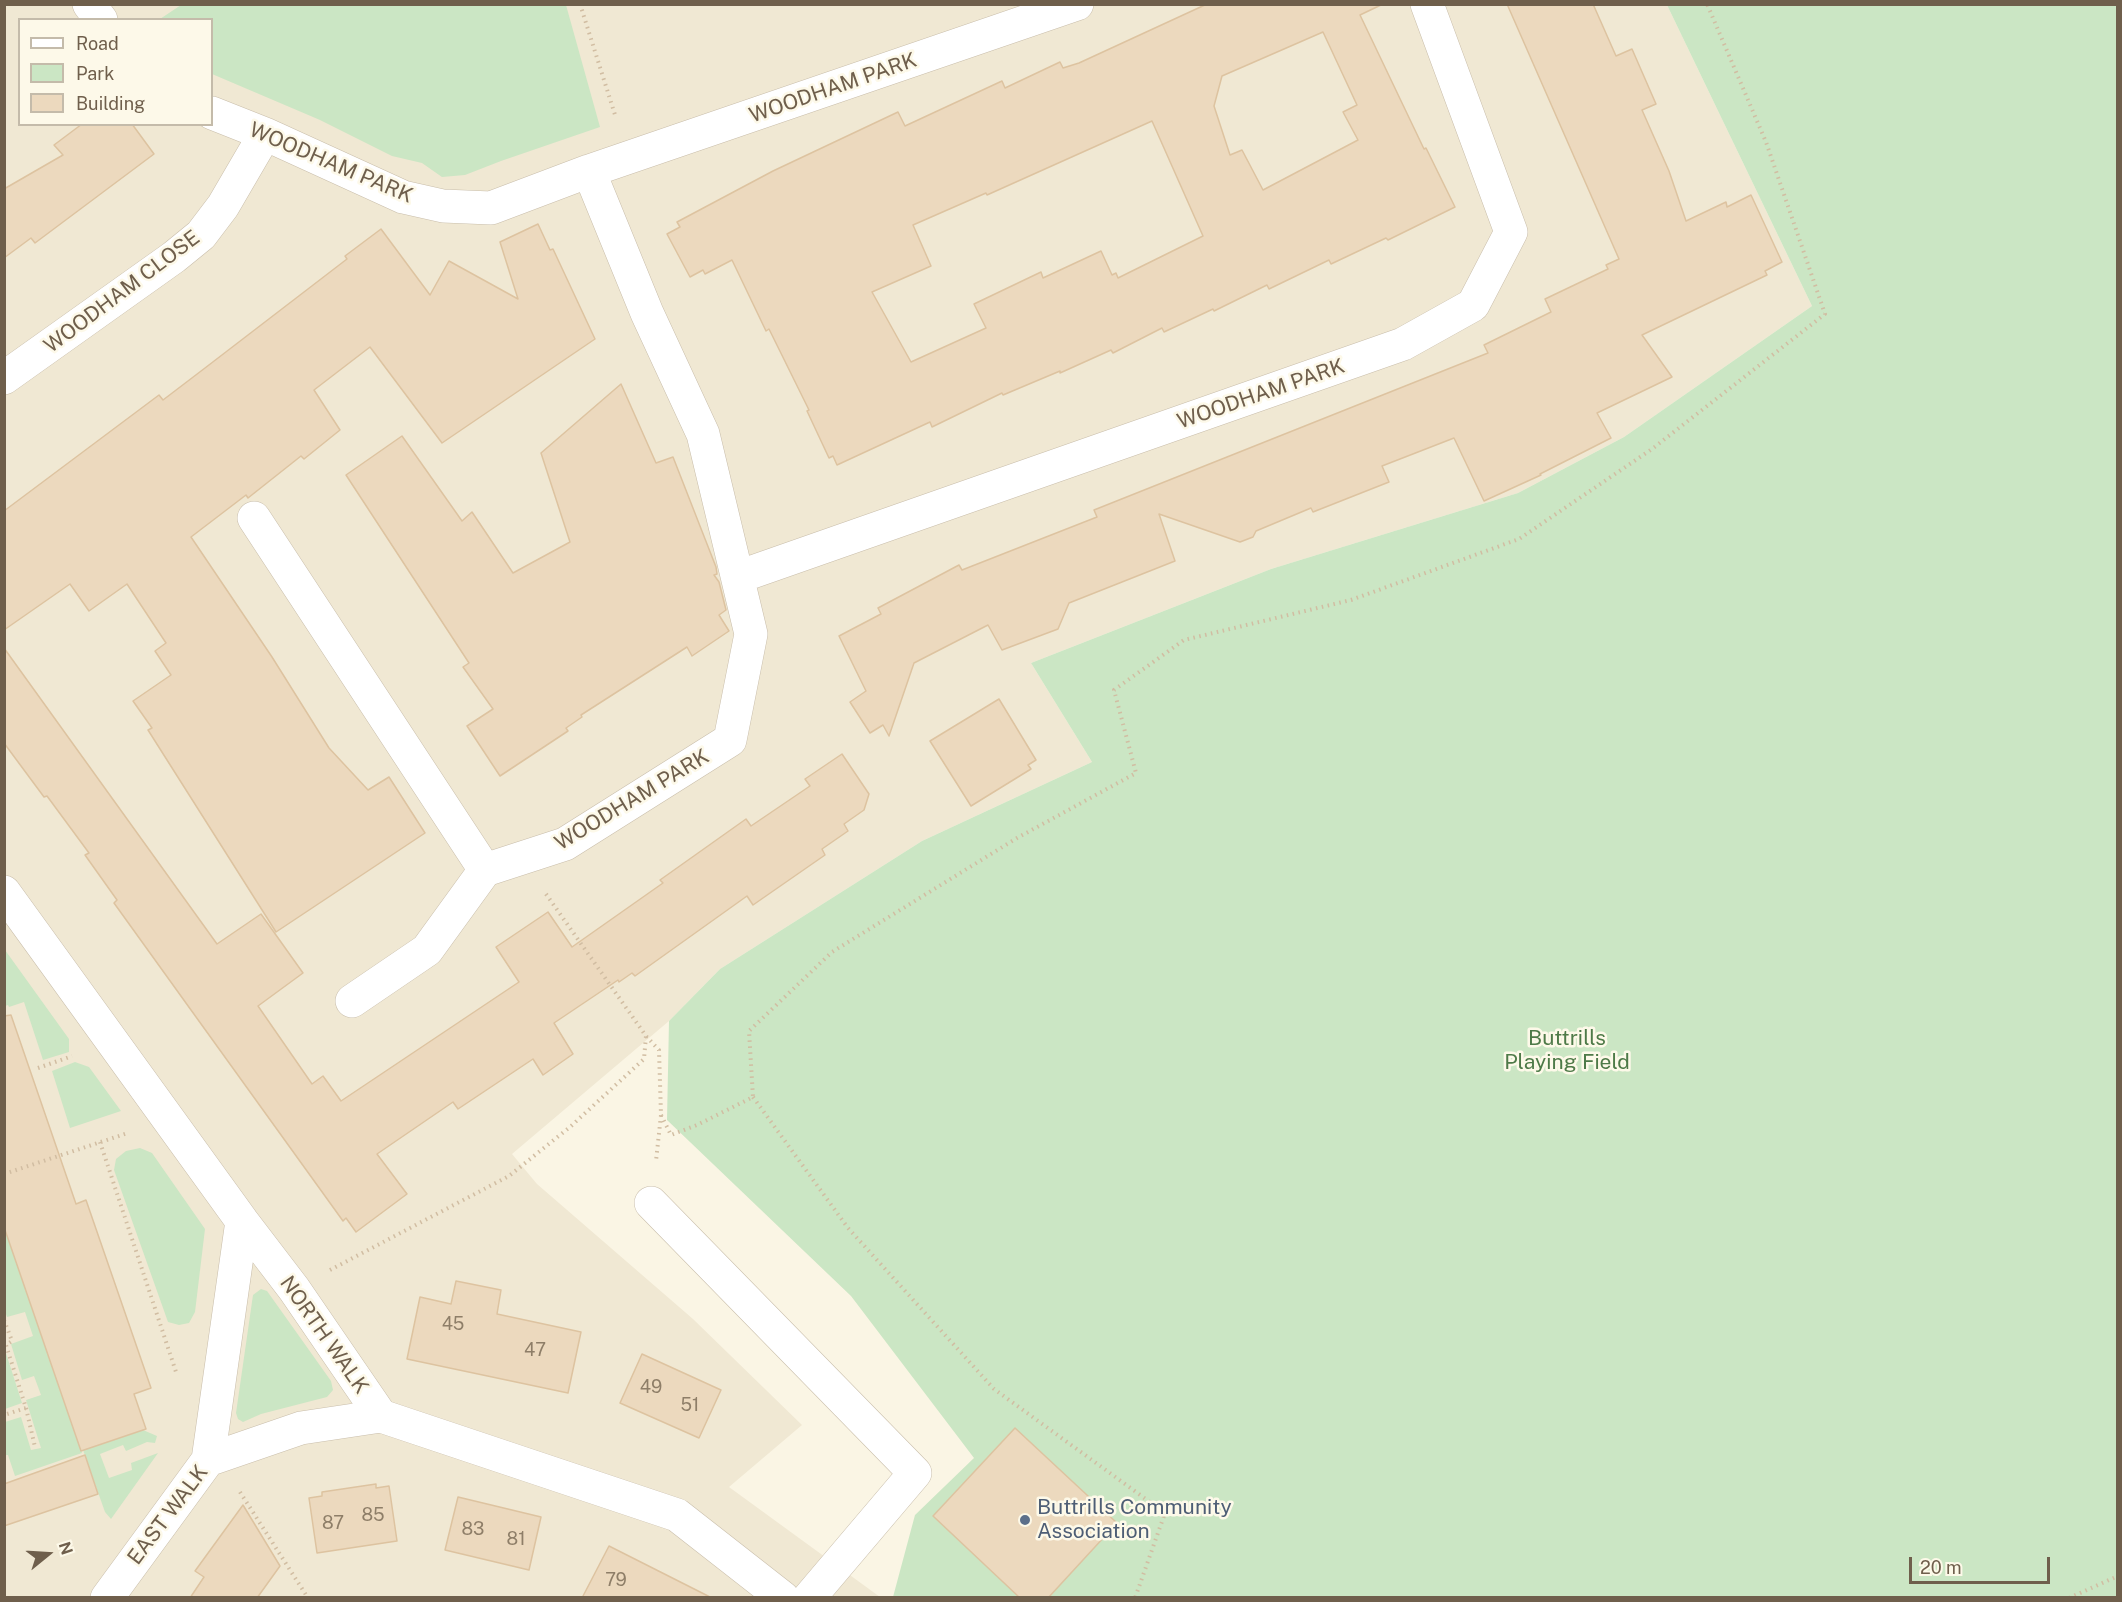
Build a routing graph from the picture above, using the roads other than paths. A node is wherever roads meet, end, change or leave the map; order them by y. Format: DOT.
graph roads {
  1 [pos="89,4"];
  2 [pos="1077,4"];
  3 [pos="1427,4"];
  4 [pos="100,18"];
  5 [pos="213,113"];
  6 [pos="265,134"];
  7 [pos="589,171"];
  8 [pos="4,378"];
  9 [pos="254,518"];
  10 [pos="738,577"];
  11 [pos="485,870"];
  12 [pos="4,892"];
  13 [pos="352,1001"];
  14 [pos="651,1203"];
  15 [pos="242,1221"];
  16 [pos="381,1416"];
  17 [pos="212,1458"];
  18 [pos="106,1598"];
  19 [pos="783,1598"];
  20 [pos="808,1598"];
  1 -- 4 [label="street"];
  2 -- 7 [label="street, WOODHAM PARK"];
  3 -- 10 [label="street, WOODHAM PARK"];
  5 -- 6 [label="street, WOODHAM PARK"];
  6 -- 7 [label="street, WOODHAM PARK"];
  6 -- 8 [label="street, WOODHAM CLOSE"];
  7 -- 10 [label="street, WOODHAM PARK"];
  9 -- 11 [label="street"];
  10 -- 11 [label="street, WOODHAM PARK"];
  11 -- 13 [label="street"];
  12 -- 15 [label="street, NORTH WALK"];
  14 -- 20 [label="street"];
  15 -- 16 [label="street, NORTH WALK"];
  15 -- 17 [label="street"];
  16 -- 17 [label="street, EAST WALK"];
  16 -- 19 [label="street, NORTH WALK"];
  17 -- 18 [label="street, EAST WALK"];
}
